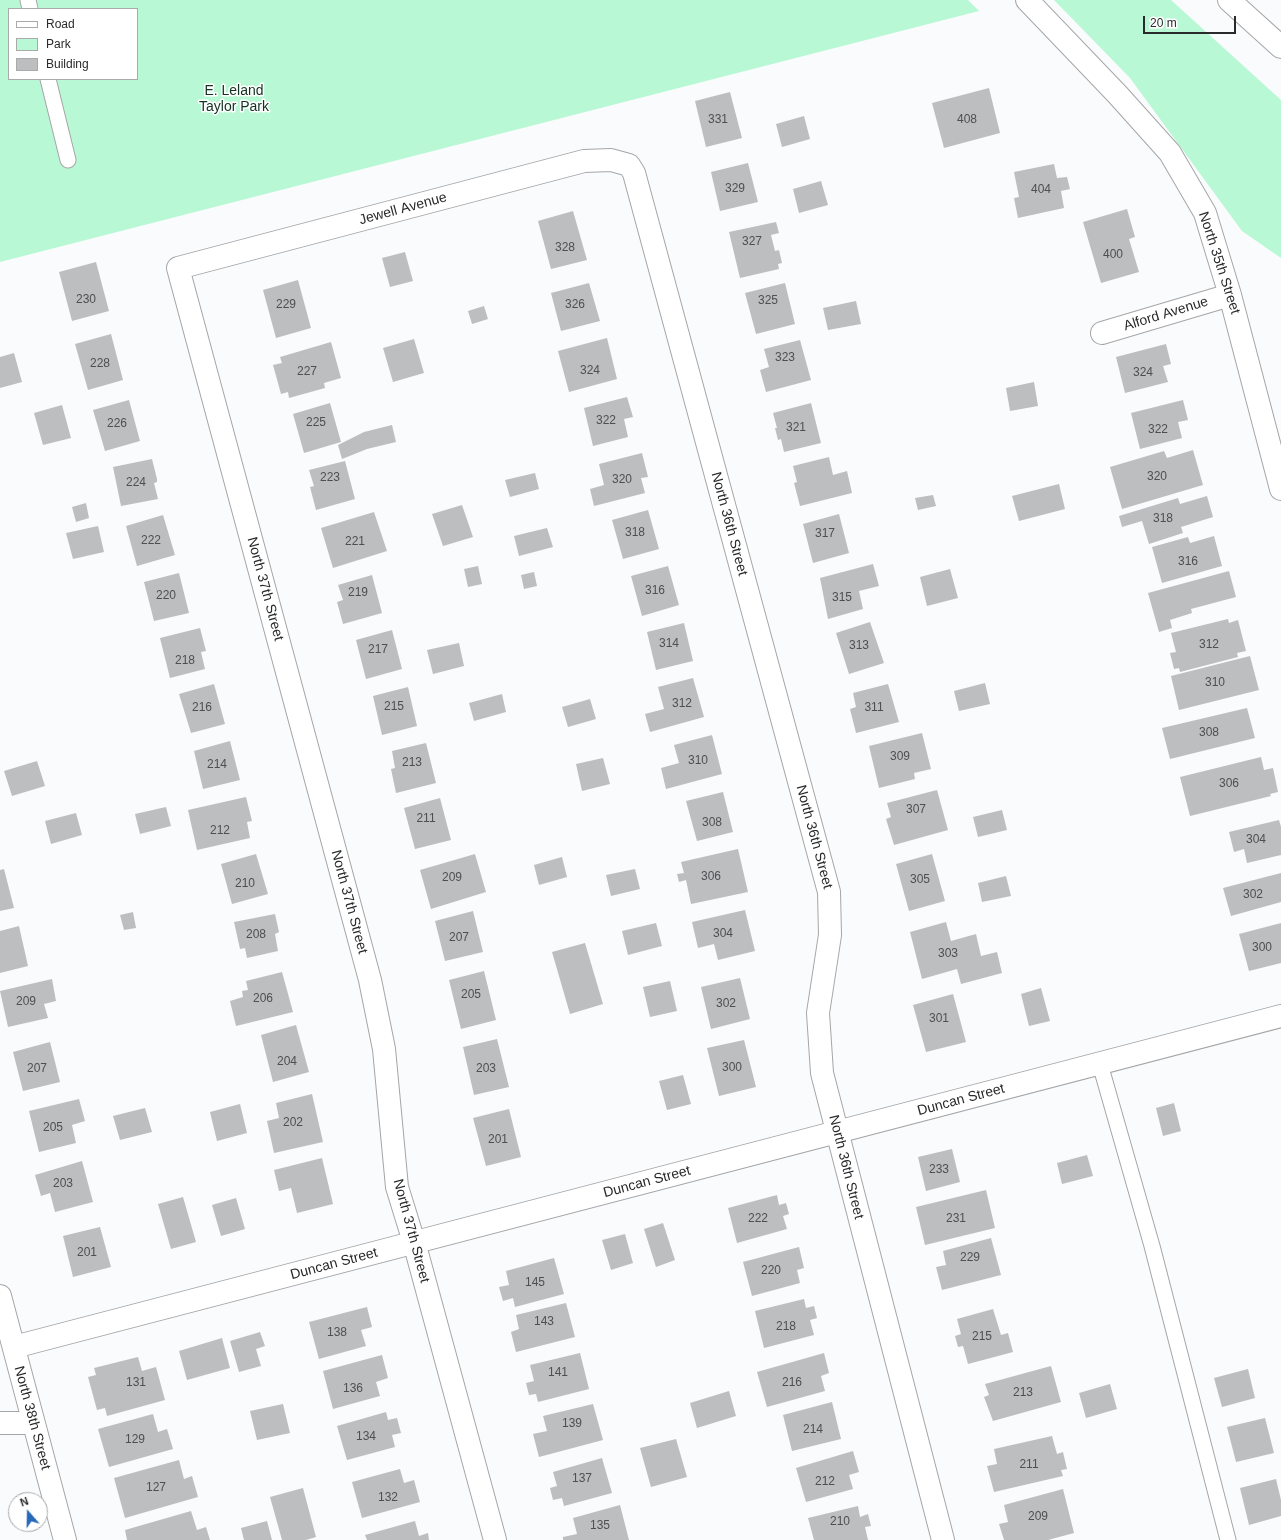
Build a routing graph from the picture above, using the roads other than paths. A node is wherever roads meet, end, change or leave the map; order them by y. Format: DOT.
graph roads {
  1 [pos="1027,0"];
  2 [pos="1229,0"];
  3 [pos="1281,47"];
  4 [pos="48,80"];
  5 [pos="68,160"];
  6 [pos="629,165"];
  7 [pos="178,268"];
  8 [pos="1230,295"];
  9 [pos="1102,333"];
  10 [pos="1281,489"];
  11 [pos="1281,1016"];
  12 [pos="1100,1064"];
  13 [pos="837,1132"];
  14 [pos="414,1242"];
  15 [pos="0,1296"];
  16 [pos="14,1348"];
  17 [pos="0,1423"];
  18 [pos="33,1423"];
  19 [pos="64,1540"];
  20 [pos="495,1540"];
  21 [pos="943,1540"];
  22 [pos="1228,1540"];
  1 -- 8 [label="main road, North 35th Street"];
  2 -- 3 [label="main road"];
  4 -- 5 [label="lane"];
  6 -- 7 [label="main road, Jewell Avenue"];
  6 -- 13 [label="main road, North 36th Street"];
  7 -- 14 [label="main road, North 37th Street"];
  8 -- 9 [label="main road, Alford Avenue"];
  8 -- 10 [label="main road, North 35th Street"];
  11 -- 12 [label="main road, Duncan Street"];
  12 -- 13 [label="main road, Duncan Street"];
  12 -- 22 [label="lane"];
  13 -- 14 [label="main road, Duncan Street"];
  13 -- 21 [label="main road, North 36th Street"];
  14 -- 16 [label="main road, Duncan Street"];
  14 -- 20 [label="main road, North 37th Street"];
  15 -- 16 [label="main road, North 38th Street"];
  16 -- 18 [label="main road, North 38th Street"];
  17 -- 18 [label="main road"];
  18 -- 19 [label="main road, North 38th Street"];
}
